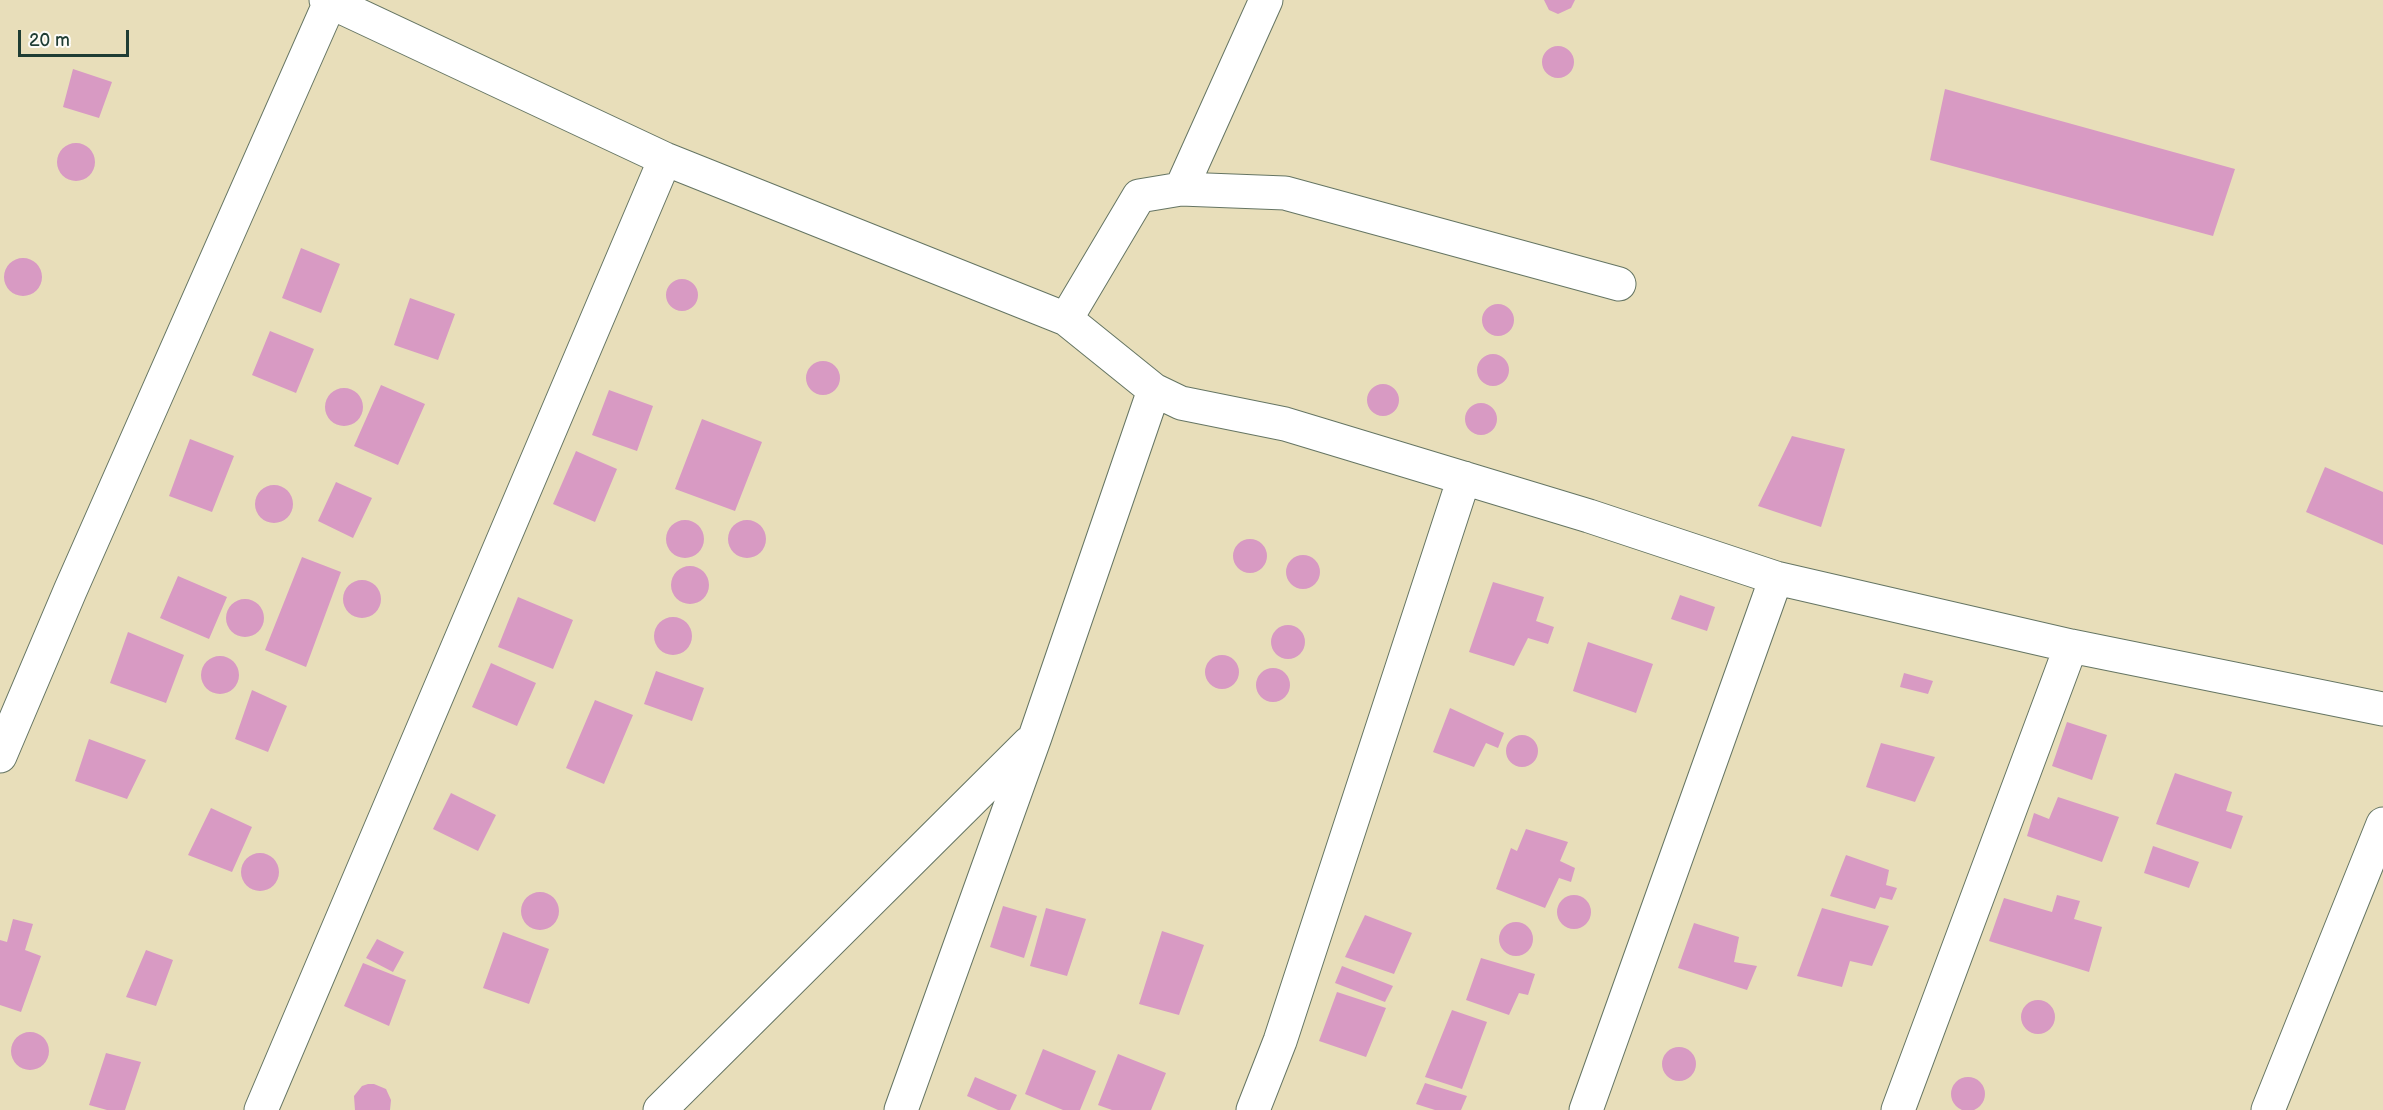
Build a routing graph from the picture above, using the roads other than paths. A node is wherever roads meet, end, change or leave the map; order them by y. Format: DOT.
graph roads {
  1 [pos="1266,0"];
  2 [pos="328,1"];
  3 [pos="665,159"];
  4 [pos="1181,189"];
  5 [pos="1619,284"];
  6 [pos="1066,319"];
  7 [pos="1154,390"];
  8 [pos="1464,478"];
  9 [pos="1776,578"];
  10 [pos="2071,646"];
  11 [pos="2383,709"];
  12 [pos="1035,737"];
  13 [pos="0,756"];
  14 [pos="2383,824"];
  15 [pos="261,1110"];
  16 [pos="660,1110"];
  17 [pos="901,1110"];
  18 [pos="1253,1110"];
  19 [pos="1586,1110"];
  20 [pos="1898,1110"];
  21 [pos="2268,1110"];
  1 -- 4 [label="street"];
  2 -- 3 [label="street"];
  2 -- 13 [label="street"];
  3 -- 6 [label="street"];
  3 -- 15 [label="street"];
  4 -- 5 [label="street"];
  4 -- 6 [label="street"];
  6 -- 7 [label="street"];
  7 -- 8 [label="street"];
  7 -- 12 [label="street"];
  8 -- 9 [label="street"];
  8 -- 18 [label="street"];
  9 -- 10 [label="street"];
  9 -- 19 [label="street"];
  10 -- 11 [label="street"];
  10 -- 20 [label="street"];
  12 -- 16 [label="street"];
  12 -- 17 [label="street"];
  14 -- 21 [label="street"];
}
